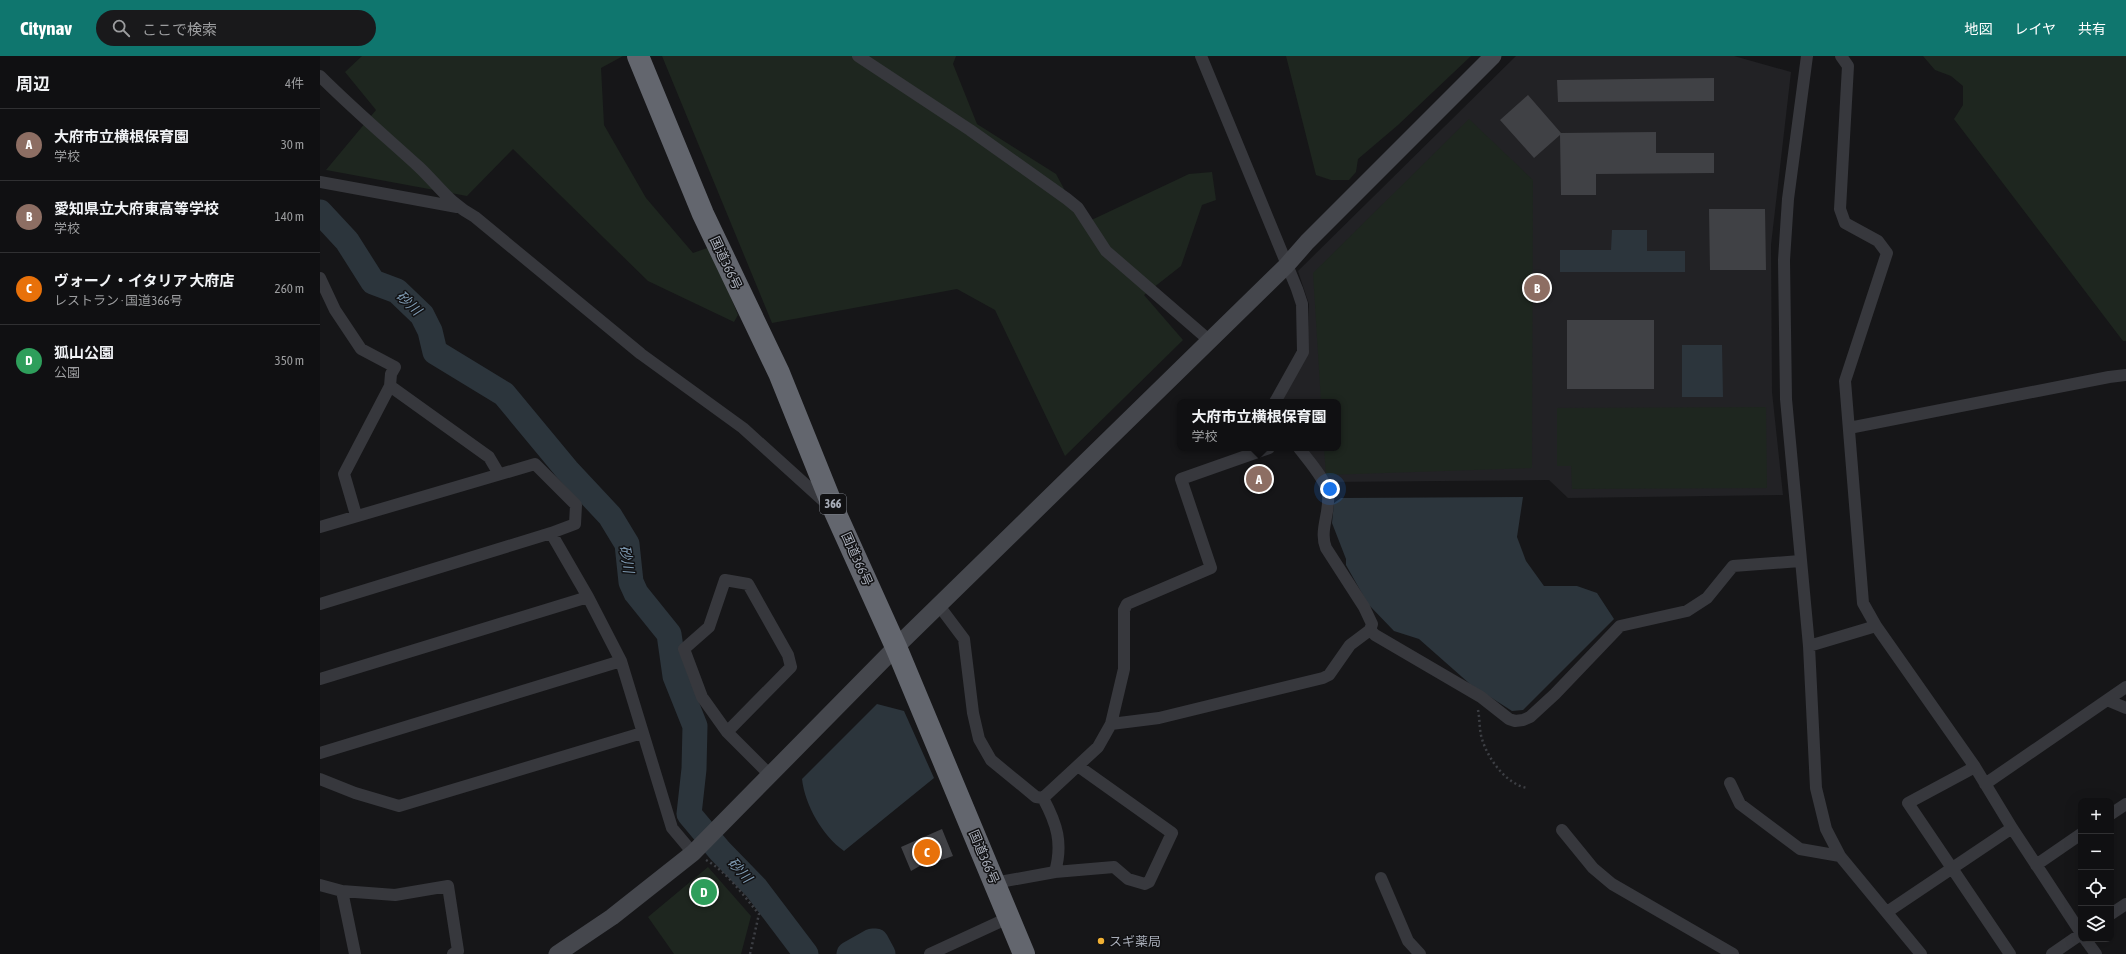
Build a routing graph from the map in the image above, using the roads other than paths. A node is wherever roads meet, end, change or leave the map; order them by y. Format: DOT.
graph roads {
  1 [pos="638,56"];
  2 [pos="858,56"];
  3 [pos="1201,56"];
  4 [pos="1493,56"];
  5 [pos="1807,56"];
  6 [pos="1841,56"];
  7 [pos="320,76"];
  8 [pos="320,182"];
  9 [pos="458,208"];
  10 [pos="1286,266"];
  11 [pos="320,278"];
  12 [pos="1210,341"];
  13 [pos="2126,375"];
  14 [pos="390,386"];
  15 [pos="1277,399"];
  16 [pos="1849,428"];
  17 [pos="1260,451"];
  18 [pos="1301,451"];
  19 [pos="499,474"];
  20 [pos="836,512"];
  21 [pos="356,515"];
  22 [pos="320,526"];
  23 [pos="551,534"];
  24 [pos="1800,560"];
  25 [pos="588,597"];
  26 [pos="320,604"];
  27 [pos="940,606"];
  28 [pos="1876,626"];
  29 [pos="1370,630"];
  30 [pos="1809,646"];
  31 [pos="896,647"];
  32 [pos="621,661"];
  33 [pos="320,679"];
  34 [pos="2126,687"];
  35 [pos="2107,700"];
  36 [pos="2126,708"];
  37 [pos="1111,724"];
  38 [pos="727,732"];
  39 [pos="642,733"];
  40 [pos="320,754"];
  41 [pos="1078,766"];
  42 [pos="1975,767"];
  43 [pos="770,775"];
  44 [pos="320,779"];
  45 [pos="1730,783"];
  46 [pos="1985,784"];
  47 [pos="1043,798"];
  48 [pos="2126,804"];
  49 [pos="2114,812"];
  50 [pos="2012,828"];
  51 [pos="1562,830"];
  52 [pos="2078,836"];
  53 [pos="696,850"];
  54 [pos="1840,856"];
  55 [pos="2036,865"];
  56 [pos="1952,867"];
  57 [pos="1054,872"];
  58 [pos="1381,878"];
  59 [pos="994,883"];
  60 [pos="320,885"];
  61 [pos="342,891"];
  62 [pos="2126,904"];
  63 [pos="1887,912"];
  64 [pos="2114,912"];
  65 [pos="1008,918"];
  66 [pos="2078,929"];
  67 [pos="2078,936"];
  68 [pos="2087,942"];
  69 [pos="355,954"];
  70 [pos="453,954"];
  71 [pos="557,954"];
  72 [pos="930,954"];
  73 [pos="1024,954"];
  74 [pos="1420,954"];
  75 [pos="1733,954"];
  76 [pos="1921,954"];
  77 [pos="2010,954"];
  78 [pos="2052,954"];
  79 [pos="2096,954"];
  1 -- 20 [label="highway, 国道366号 / 366"];
  2 -- 12 [label="street"];
  3 -- 10 [label="street"];
  4 -- 10 [label="street"];
  5 -- 24 [label="street"];
  6 -- 16 [label="street"];
  7 -- 9 [label="street"];
  8 -- 9 [label="street"];
  9 -- 20 [label="street"];
  10 -- 12 [label="street"];
  10 -- 15 [label="street"];
  11 -- 14 [label="street"];
  12 -- 27 [label="street"];
  13 -- 16 [label="street"];
  14 -- 19 [label="street"];
  14 -- 21 [label="street"];
  16 -- 28 [label="street"];
  17 -- 37 [label="street"];
  18 -- 29 [label="street"];
  19 -- 21 [label="street"];
  19 -- 23 [label="street"];
  20 -- 31 [label="highway, 国道366号 / 366"];
  21 -- 22 [label="street"];
  23 -- 25 [label="street"];
  23 -- 26 [label="street"];
  24 -- 29 [label="street"];
  24 -- 30 [label="street"];
  25 -- 32 [label="street"];
  25 -- 33 [label="street"];
  27 -- 31 [label="street"];
  27 -- 47 [label="street"];
  28 -- 30 [label="street"];
  28 -- 42 [label="street"];
  29 -- 37 [label="street"];
  30 -- 54 [label="street"];
  31 -- 43 [label="street"];
  31 -- 59 [label="highway, 国道366号 / 366"];
  32 -- 39 [label="street"];
  32 -- 40 [label="street"];
  34 -- 35 [label="street"];
  35 -- 36 [label="street"];
  35 -- 46 [label="street"];
  37 -- 41 [label="street"];
  38 -- 38 [label="street"];
  38 -- 43 [label="street"];
  39 -- 44 [label="street"];
  39 -- 53 [label="street"];
  41 -- 47 [label="street"];
  41 -- 57 [label="street"];
  42 -- 46 [label="street"];
  42 -- 56 [label="street"];
  43 -- 53 [label="street"];
  45 -- 54 [label="street"];
  46 -- 50 [label="street"];
  47 -- 57 [label="street"];
  48 -- 49 [label="street"];
  50 -- 55 [label="street"];
  50 -- 56 [label="street"];
  51 -- 75 [label="street"];
  52 -- 55 [label="street"];
  53 -- 71 [label="street"];
  54 -- 63 [label="street"];
  55 -- 66 [label="street"];
  56 -- 63 [label="street"];
  56 -- 77 [label="street"];
  57 -- 59 [label="street"];
  58 -- 74 [label="street"];
  59 -- 65 [label="highway, 国道366号 / 366"];
  60 -- 61 [label="street"];
  61 -- 69 [label="street"];
  61 -- 70 [label="street"];
  62 -- 64 [label="street"];
  63 -- 76 [label="street"];
  65 -- 72 [label="street"];
  65 -- 73 [label="highway, 国道366号 / 366"];
  67 -- 78 [label="street"];
  68 -- 79 [label="street"];
}
